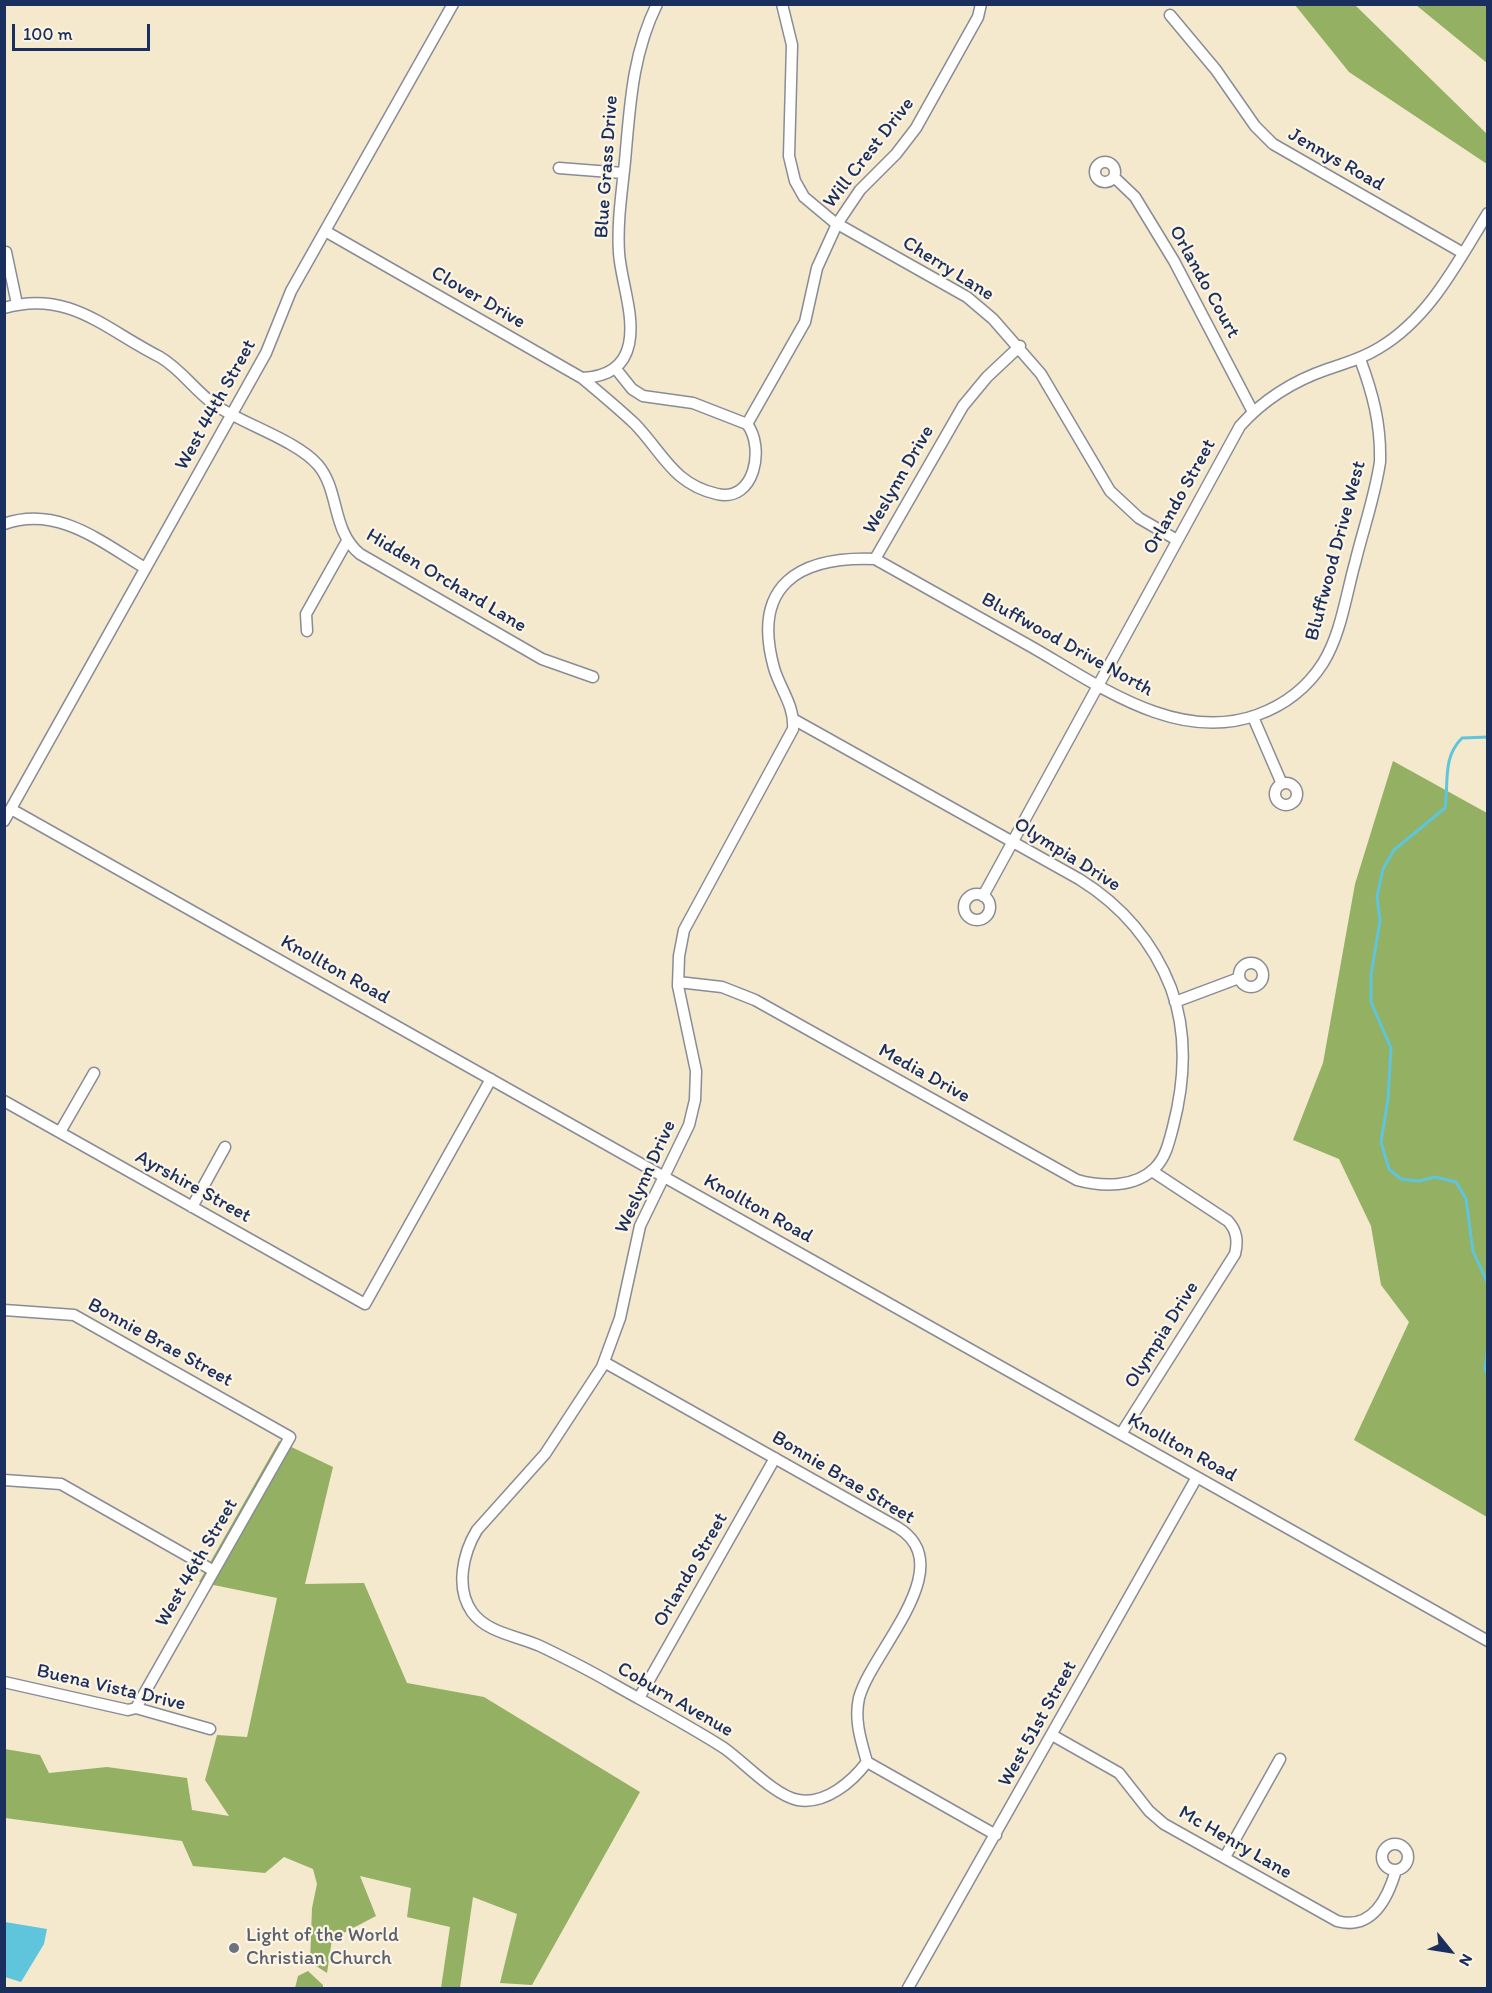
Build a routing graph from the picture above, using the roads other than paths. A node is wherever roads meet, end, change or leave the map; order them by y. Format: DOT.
graph roads {
  1 [pos="453,4"];
  2 [pos="657,4"];
  3 [pos="782,4"];
  4 [pos="981,4"];
  5 [pos="1170,15"];
  6 [pos="559,168"];
  7 [pos="623,173"];
  8 [pos="1114,177"];
  9 [pos="1488,213"];
  10 [pos="837,224"];
  11 [pos="324,231"];
  12 [pos="6,252"];
  13 [pos="1463,253"];
  14 [pos="18,304"];
  15 [pos="4,308"];
  16 [pos="1020,346"];
  17 [pos="1359,359"];
  18 [pos="616,369"];
  19 [pos="582,378"];
  20 [pos="1253,412"];
  21 [pos="231,413"];
  22 [pos="747,424"];
  23 [pos="4,524"];
  24 [pos="1177,540"];
  25 [pos="347,541"];
  26 [pos="875,559"];
  27 [pos="145,568"];
  28 [pos="306,631"];
  29 [pos="593,677"];
  30 [pos="1097,684"];
  31 [pos="1253,717"];
  32 [pos="794,719"];
  33 [pos="1281,784"];
  34 [pos="7,813"];
  35 [pos="1015,842"];
  36 [pos="983,896"];
  37 [pos="1239,978"];
  38 [pos="678,982"];
  39 [pos="1175,1002"];
  40 [pos="94,1073"];
  41 [pos="491,1079"];
  42 [pos="4,1101"];
  43 [pos="60,1132"];
  44 [pos="225,1146"];
  45 [pos="1152,1171"];
  46 [pos="663,1176"];
  47 [pos="192,1207"];
  48 [pos="4,1310"];
  49 [pos="604,1362"];
  50 [pos="1121,1434"];
  51 [pos="290,1437"];
  52 [pos="775,1458"];
  53 [pos="1197,1477"];
  54 [pos="4,1480"];
  55 [pos="214,1571"];
  56 [pos="464,1595"];
  57 [pos="1488,1641"];
  58 [pos="4,1682"];
  59 [pos="639,1698"];
  60 [pos="136,1708"];
  61 [pos="210,1729"];
  62 [pos="1052,1735"];
  63 [pos="1280,1759"];
  64 [pos="867,1762"];
  65 [pos="996,1835"];
  66 [pos="1225,1857"];
  67 [pos="1396,1870"];
  68 [pos="908,1989"];
  1 -- 11 [label="street, West 44th Street"];
  2 -- 7 [label="street, Blue Grass Drive"];
  3 -- 10 [label="street, Cherry Lane"];
  4 -- 10 [label="street, Will Crest Drive"];
  5 -- 13 [label="street, Jennys Road"];
  6 -- 7 [label="street"];
  7 -- 18 [label="street, Blue Grass Drive"];
  8 -- 20 [label="street, Orlando Court"];
  9 -- 13 [label="street, Orlando Street"];
  10 -- 16 [label="street, Cherry Lane"];
  10 -- 22 [label="street, Will Crest Drive"];
  11 -- 19 [label="street, Clover Drive"];
  11 -- 21 [label="street, West 44th Street"];
  12 -- 14 [label="street"];
  13 -- 17 [label="street, Orlando Street"];
  14 -- 15 [label="street, Hidden Orchard Lane"];
  14 -- 21 [label="street, Hidden Orchard Lane"];
  16 -- 24 [label="street, Cherry Lane"];
  16 -- 26 [label="street, Weslynn Drive"];
  17 -- 20 [label="street, Orlando Street"];
  17 -- 31 [label="street, Bluffwood Drive West"];
  18 -- 19 [label="street"];
  18 -- 22 [label="street"];
  19 -- 22 [label="street, Clover Drive"];
  20 -- 24 [label="street, Orlando Street"];
  21 -- 25 [label="street, Hidden Orchard Lane"];
  21 -- 27 [label="street, West 44th Street"];
  23 -- 27 [label="street"];
  24 -- 30 [label="street, Orlando Street"];
  25 -- 28 [label="street"];
  25 -- 29 [label="street, Hidden Orchard Lane"];
  26 -- 30 [label="street, Bluffwood Drive North"];
  26 -- 32 [label="street, Weslynn Drive"];
  27 -- 34 [label="street, West 44th Street"];
  30 -- 31 [label="street, Bluffwood Drive North"];
  30 -- 35 [label="street, Orlando Street"];
  31 -- 33 [label="street"];
  32 -- 35 [label="street, Olympia Drive"];
  32 -- 38 [label="street, Weslynn Drive"];
  34 -- 41 [label="street, Knollton Road"];
  35 -- 36 [label="street, Orlando Street"];
  35 -- 39 [label="street, Olympia Drive"];
  37 -- 39 [label="street"];
  38 -- 45 [label="street, Media Drive"];
  38 -- 46 [label="street, Weslynn Drive"];
  39 -- 45 [label="street, Olympia Drive"];
  40 -- 43 [label="street"];
  41 -- 46 [label="street, Knollton Road"];
  41 -- 47 [label="street, Ayrshire Street"];
  42 -- 43 [label="street, Ayrshire Street"];
  43 -- 47 [label="street, Ayrshire Street"];
  44 -- 47 [label="street"];
  45 -- 50 [label="street, Olympia Drive"];
  46 -- 49 [label="street, Weslynn Drive"];
  46 -- 50 [label="street, Knollton Road"];
  48 -- 51 [label="street, Bonnie Brae Street"];
  49 -- 52 [label="street, Bonnie Brae Street"];
  49 -- 56 [label="street, Weslynn Drive"];
  50 -- 53 [label="street, Knollton Road"];
  51 -- 55 [label="street, West 46th Street"];
  52 -- 59 [label="street, Orlando Street"];
  52 -- 64 [label="street, Bonnie Brae Street"];
  53 -- 57 [label="street, Knollton Road"];
  53 -- 62 [label="street, West 51st Street"];
  54 -- 55 [label="street"];
  55 -- 60 [label="street, West 46th Street"];
  56 -- 59 [label="street, Coburn Avenue"];
  58 -- 60 [label="street, Buena Vista Drive"];
  59 -- 64 [label="street, Coburn Avenue"];
  60 -- 61 [label="street, Buena Vista Drive"];
  62 -- 65 [label="street, West 51st Street"];
  62 -- 66 [label="street, Mc Henry Lane"];
  63 -- 66 [label="street"];
  64 -- 65 [label="street"];
  65 -- 68 [label="street, West 51st Street"];
  66 -- 67 [label="street, Mc Henry Lane"];
}
